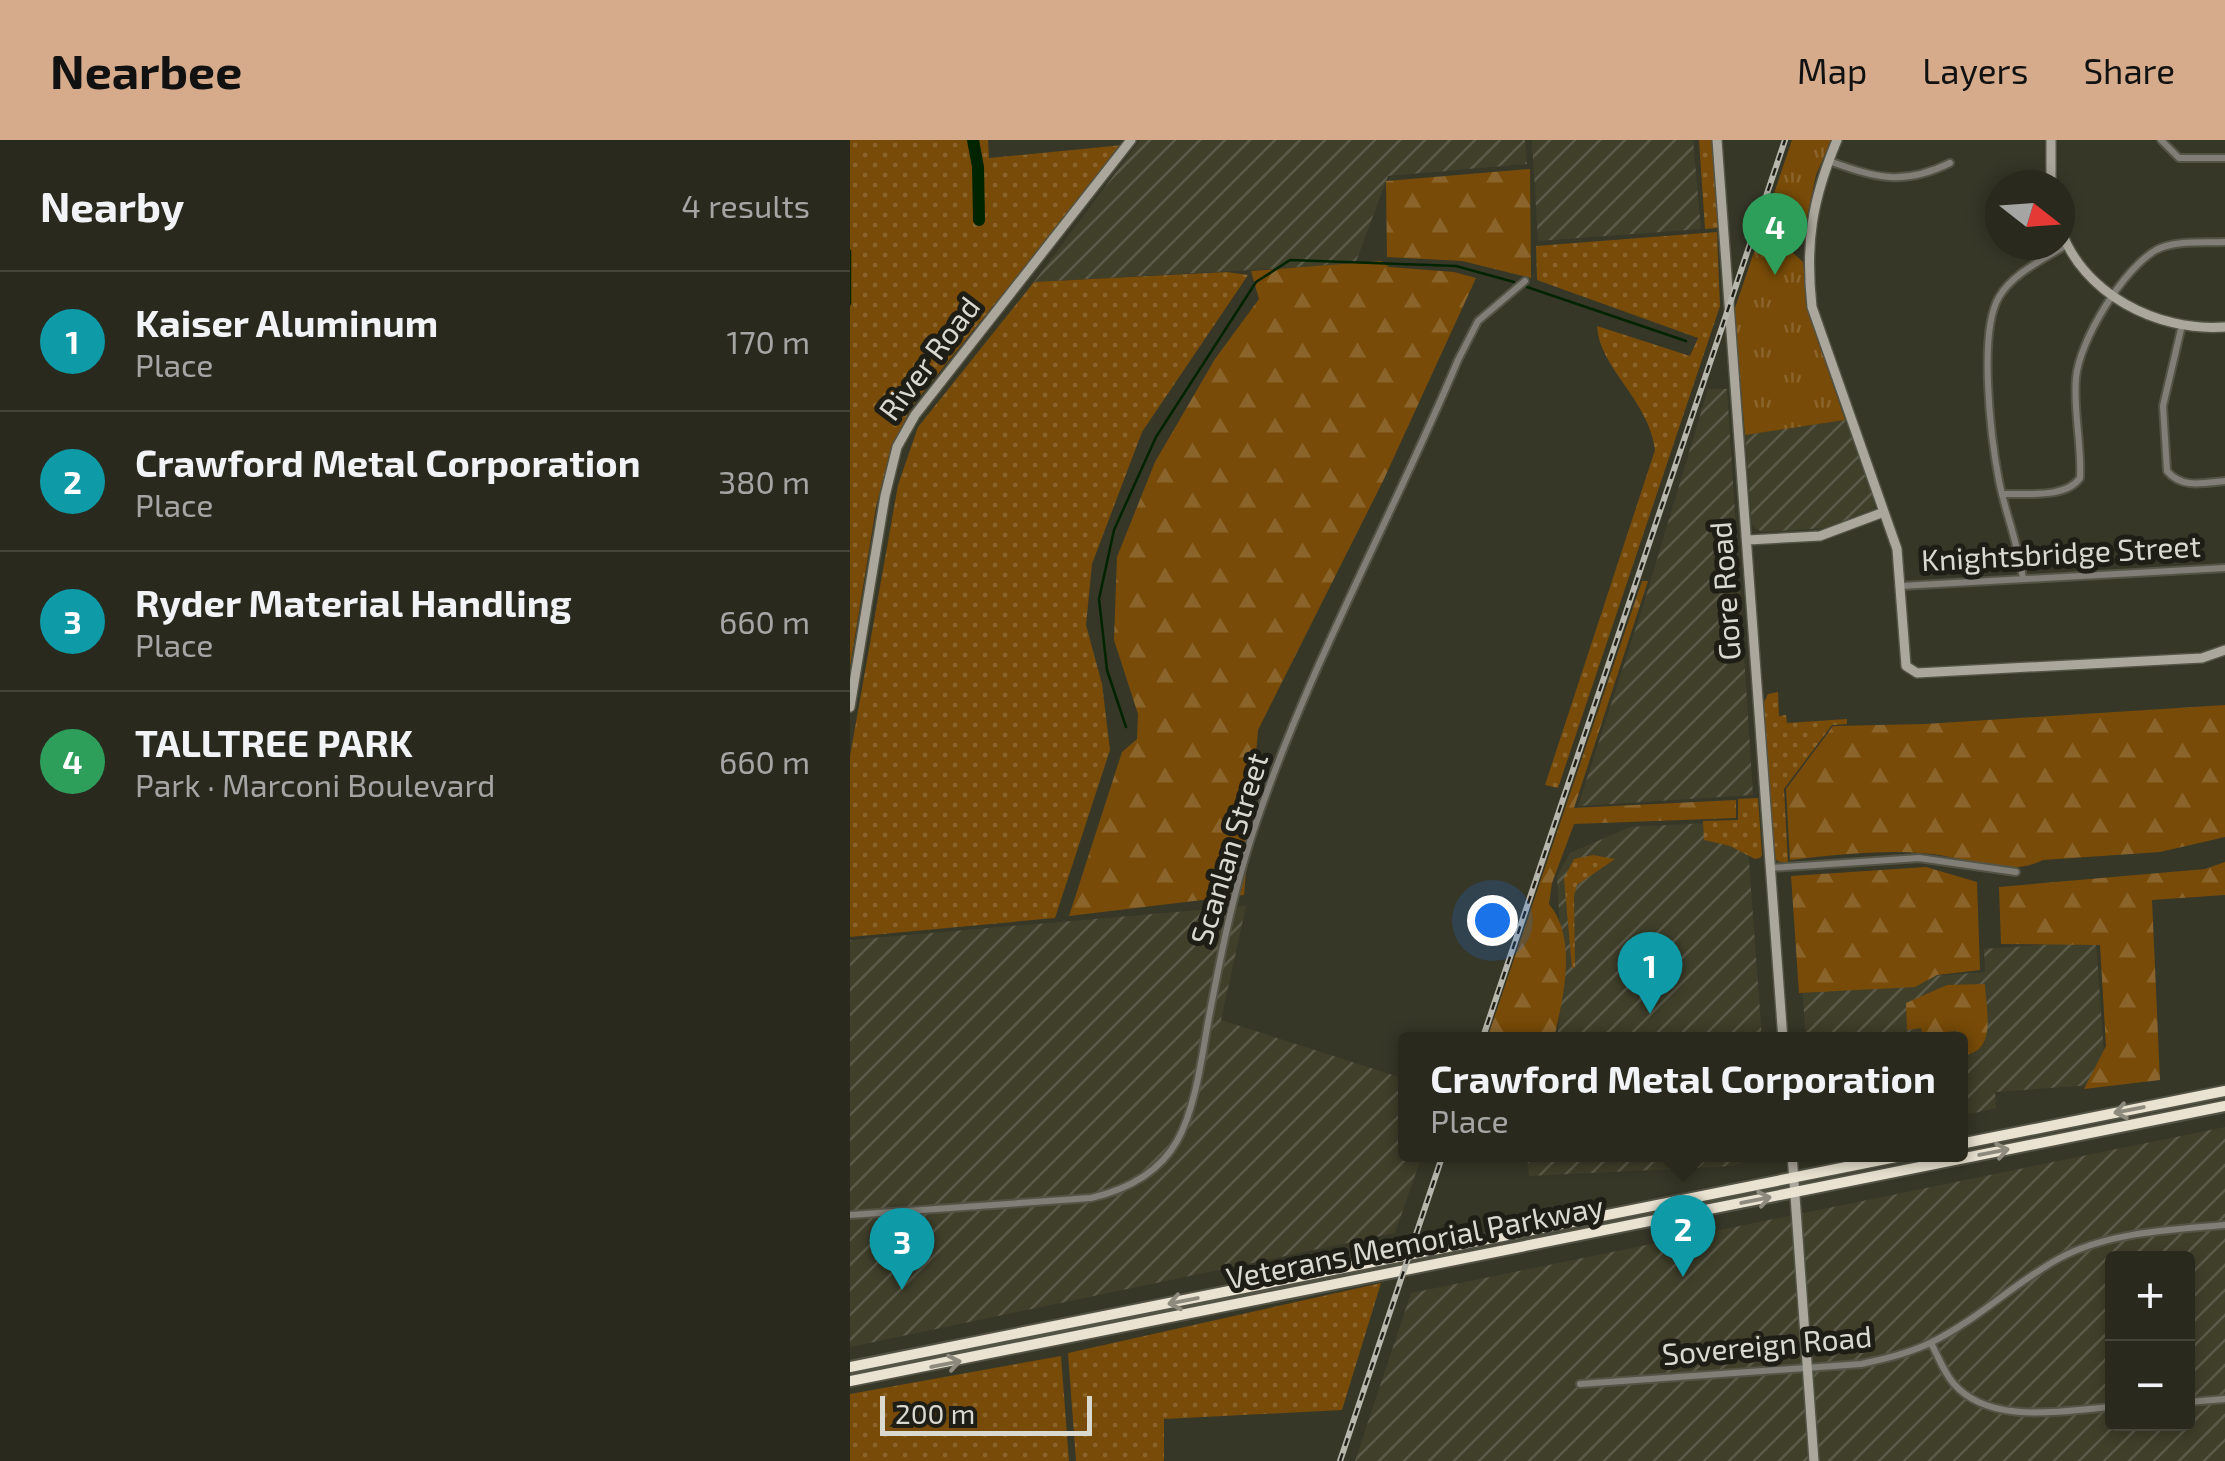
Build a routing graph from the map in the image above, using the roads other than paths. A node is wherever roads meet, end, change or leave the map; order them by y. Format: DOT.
graph roads {
  1 [pos="1131,140"];
  2 [pos="1718,140"];
  3 [pos="1836,140"];
  4 [pos="2051,140"];
  5 [pos="2161,140"];
  6 [pos="2225,158"];
  7 [pos="1828,161"];
  8 [pos="1950,164"];
  9 [pos="2050,170"];
  10 [pos="2225,242"];
  11 [pos="2075,257"];
  12 [pos="2042,260"];
  13 [pos="1525,281"];
  14 [pos="2113,296"];
  15 [pos="2182,326"];
  16 [pos="2225,327"];
  17 [pos="2225,482"];
  18 [pos="2002,494"];
  19 [pos="1884,512"];
  20 [pos="1748,540"];
  21 [pos="2225,568"];
  22 [pos="2023,579"];
  23 [pos="1900,586"];
  24 [pos="2225,650"];
  25 [pos="850,707"];
  26 [pos="1769,868"];
  27 [pos="2016,872"];
  28 [pos="1782,1032"];
  29 [pos="2225,1091"];
  30 [pos="2225,1106"];
  31 [pos="1968,1142"];
  32 [pos="1968,1157"];
  33 [pos="1793,1162"];
  34 [pos="1872,1162"];
  35 [pos="1945,1162"];
  36 [pos="1794,1178"];
  37 [pos="1795,1192"];
  38 [pos="850,1215"];
  39 [pos="2225,1225"];
  40 [pos="1931,1342"];
  41 [pos="850,1367"];
  42 [pos="1808,1368"];
  43 [pos="850,1382"];
  44 [pos="1580,1384"];
  45 [pos="2225,1399"];
  46 [pos="2195,1401"];
  47 [pos="2105,1407"];
  48 [pos="1814,1461"];
  1 -- 25 [label="street, River Road"];
  2 -- 20 [label="street, Gore Road"];
  3 -- 7 [label="street"];
  4 -- 9 [label="street"];
  5 -- 6 [label="street"];
  7 -- 8 [label="street"];
  7 -- 19 [label="street"];
  10 -- 14 [label="street"];
  11 -- 14 [label="street"];
  12 -- 18 [label="street"];
  13 -- 38 [label="street, Scanlan Street"];
  14 -- 15 [label="street"];
  14 -- 18 [label="street"];
  15 -- 16 [label="street"];
  15 -- 17 [label="street"];
  18 -- 22 [label="street"];
  19 -- 20 [label="street"];
  19 -- 23 [label="street"];
  20 -- 26 [label="street, Gore Road"];
  21 -- 22 [label="street, Knightsbridge Street"];
  22 -- 23 [label="street, Knightsbridge Street"];
  23 -- 24 [label="street"];
  26 -- 27 [label="street"];
  26 -- 28 [label="street, Gore Road"];
  29 -- 31 [label="highway, one-way"];
  32 -- 30 [label="highway, Veterans Memorial Parkway, one-way"];
  33 -- 36 [label="street"];
  34 -- 36 [label="highway, Veterans Memorial Parkway"];
  37 -- 35 [label="highway, Veterans Memorial Parkway, one-way"];
  36 -- 37 [label="street"];
  36 -- 41 [label="highway, Veterans Memorial Parkway, one-way"];
  37 -- 42 [label="street"];
  43 -- 37 [label="highway, Veterans Memorial Parkway, one-way"];
  39 -- 40 [label="street, Sovereign Road"];
  40 -- 42 [label="street, Sovereign Road"];
  40 -- 47 [label="street"];
  42 -- 44 [label="street, Sovereign Road"];
  42 -- 48 [label="street"];
  45 -- 46 [label="street"];
}
